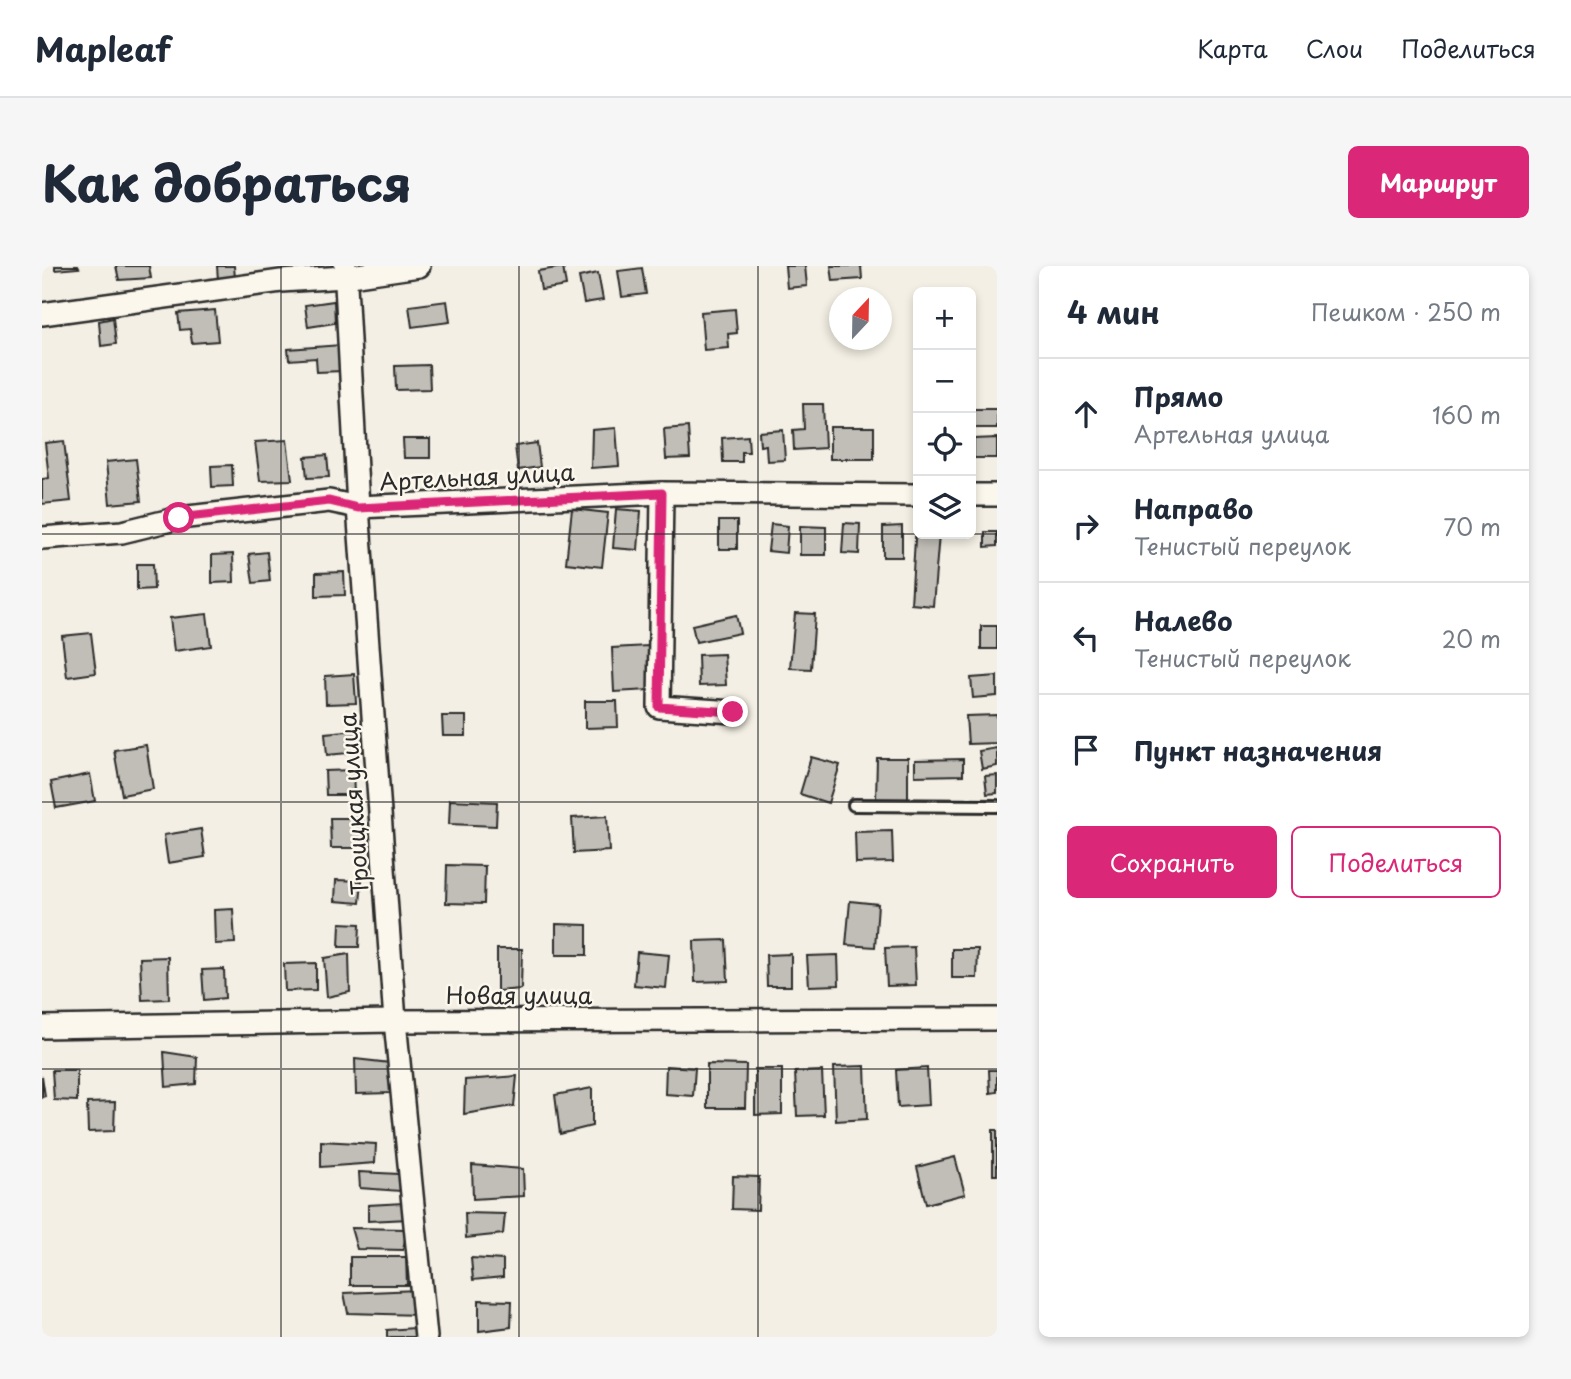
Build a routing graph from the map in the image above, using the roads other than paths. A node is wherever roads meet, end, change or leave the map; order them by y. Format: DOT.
graph roads {
  1 [pos="419,266"];
  2 [pos="345,272"];
  3 [pos="42,314"];
  4 [pos="662,493"];
  5 [pos="913,495"];
  6 [pos="976,495"];
  7 [pos="997,495"];
  8 [pos="358,508"];
  9 [pos="42,538"];
  10 [pos="733,712"];
  11 [pos="854,805"];
  12 [pos="997,806"];
  13 [pos="997,1019"];
  14 [pos="395,1021"];
  15 [pos="42,1027"];
  16 [pos="426,1337"];
  1 -- 2 [label="street"];
  2 -- 3 [label="street"];
  2 -- 8 [label="street, Троицкая улица"];
  4 -- 5 [label="street, Артельная улица"];
  4 -- 8 [label="street, Артельная улица"];
  4 -- 10 [label="street"];
  6 -- 7 [label="street"];
  8 -- 9 [label="street, Артельная улица"];
  8 -- 14 [label="street, Троицкая улица"];
  11 -- 12 [label="lane"];
  13 -- 14 [label="street, Новая улица"];
  14 -- 15 [label="street, Новая улица"];
  14 -- 16 [label="street, Троицкая улица"];
}
